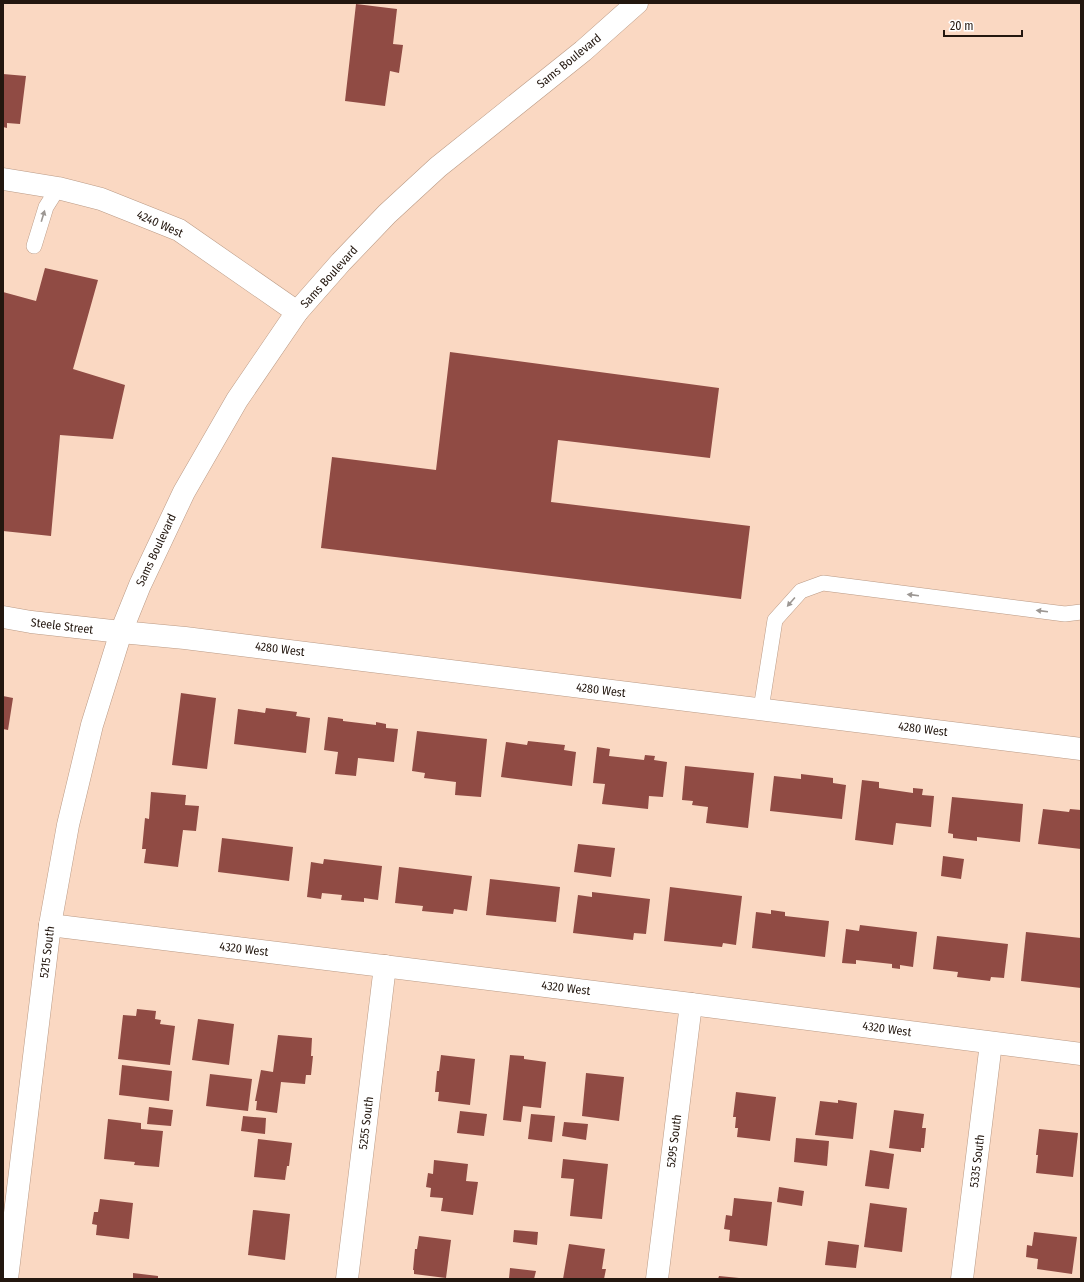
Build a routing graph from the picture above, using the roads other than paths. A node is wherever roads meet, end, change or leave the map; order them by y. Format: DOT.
graph roads {
  1 [pos="637,3"];
  2 [pos="3,180"];
  3 [pos="58,188"];
  4 [pos="34,246"];
  5 [pos="297,312"];
  6 [pos="1081,612"];
  7 [pos="3,617"];
  8 [pos="121,632"];
  9 [pos="761,709"];
  10 [pos="1081,749"];
  11 [pos="50,925"];
  12 [pos="385,966"];
  13 [pos="692,1004"];
  14 [pos="991,1043"];
  15 [pos="1081,1054"];
  16 [pos="7,1279"];
  17 [pos="347,1279"];
  18 [pos="657,1279"];
  19 [pos="962,1279"];
  1 -- 5 [label="street, Sams Boulevard"];
  2 -- 3 [label="street, 4240 West"];
  4 -- 3 [label="lane, one-way"];
  3 -- 5 [label="street, 4240 West"];
  5 -- 8 [label="street, Sams Boulevard"];
  6 -- 9 [label="lane, one-way"];
  7 -- 8 [label="street, Steele Street"];
  8 -- 9 [label="street, 4280 West"];
  8 -- 11 [label="street, 5215 South"];
  9 -- 10 [label="street, 4280 West"];
  11 -- 12 [label="street, 4320 West"];
  11 -- 16 [label="street, 5215 South"];
  12 -- 13 [label="street, 4320 West"];
  12 -- 17 [label="street, 5255 South"];
  13 -- 14 [label="street, 4320 West"];
  13 -- 18 [label="street, 5295 South"];
  14 -- 15 [label="street, 4320 West"];
  14 -- 19 [label="street, 5335 South"];
}
